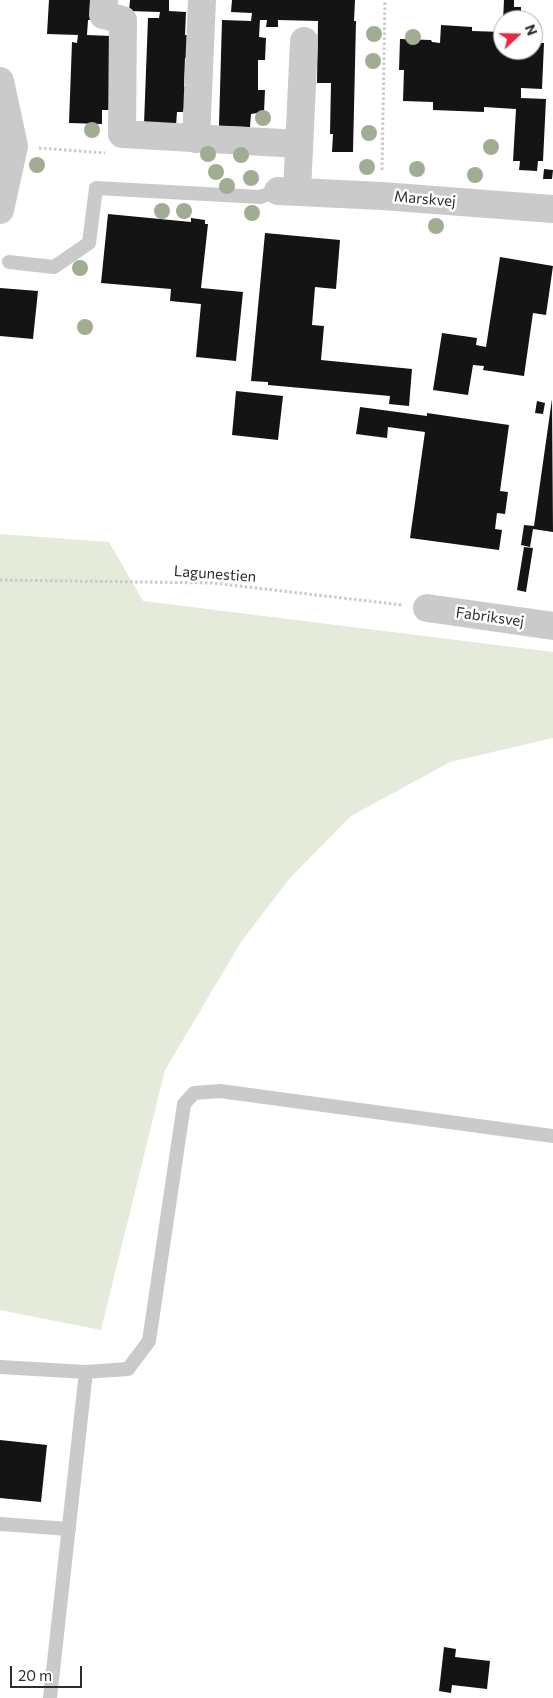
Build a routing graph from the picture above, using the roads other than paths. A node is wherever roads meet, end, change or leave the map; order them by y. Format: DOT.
graph roads {
  1 [pos="104,0"];
  2 [pos="202,0"];
  3 [pos="304,42"];
  4 [pos="0,81"];
  5 [pos="196,139"];
  6 [pos="299,144"];
  7 [pos="287,192"];
  8 [pos="553,209"];
  9 [pos="0,210"];
  10 [pos="9,262"];
  11 [pos="427,608"];
  12 [pos="553,626"];
  13 [pos="553,1136"];
  14 [pos="0,1367"];
  15 [pos="86,1372"];
  16 [pos="0,1524"];
  17 [pos="68,1528"];
  18 [pos="50,1698"];
  1 -- 5 [label="street"];
  2 -- 5 [label="street"];
  3 -- 6 [label="street"];
  4 -- 9 [label="street"];
  5 -- 6 [label="street"];
  6 -- 7 [label="street"];
  7 -- 8 [label="street, Marskvej"];
  7 -- 10 [label="lane"];
  11 -- 12 [label="street, Fabriksvej"];
  13 -- 15 [label="lane"];
  14 -- 15 [label="lane"];
  15 -- 17 [label="lane"];
  16 -- 17 [label="lane"];
  17 -- 18 [label="lane"];
}
